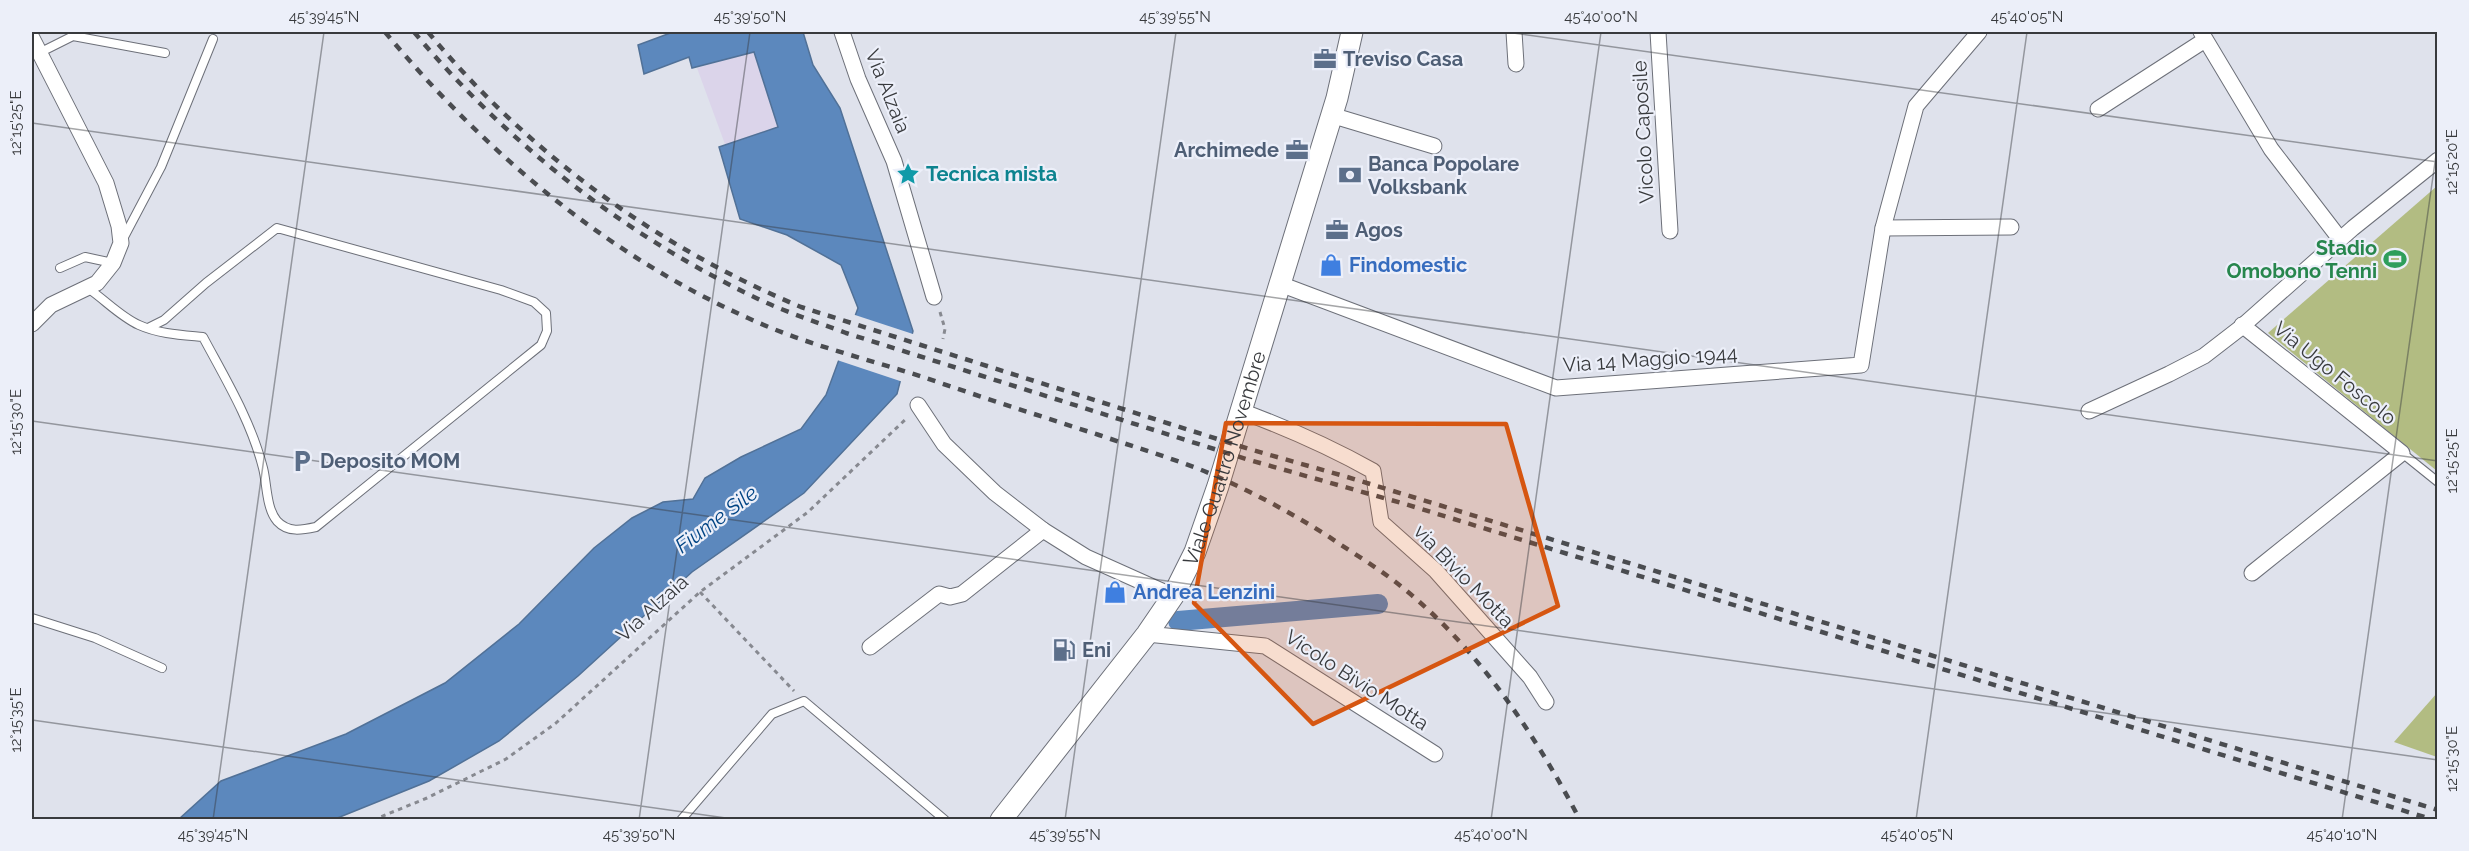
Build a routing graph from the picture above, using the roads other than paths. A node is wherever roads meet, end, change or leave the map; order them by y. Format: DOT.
graph roads {
  1 [pos="842,32"];
  2 [pos="1352,32"];
  3 [pos="1366,32"];
  4 [pos="1514,32"];
  5 [pos="1658,32"];
  6 [pos="1979,32"];
  7 [pos="2203,36"];
  8 [pos="32,38"];
  9 [pos="213,39"];
  10 [pos="39,53"];
  11 [pos="165,53"];
  12 [pos="1516,63"];
  13 [pos="1334,107"];
  14 [pos="2098,109"];
  15 [pos="1434,146"];
  16 [pos="2438,160"];
  17 [pos="2011,227"];
  18 [pos="1883,228"];
  19 [pos="1670,231"];
  20 [pos="2340,239"];
  21 [pos="121,243"];
  22 [pos="113,263"];
  23 [pos="60,268"];
  24 [pos="1280,284"];
  25 [pos="90,289"];
  26 [pos="934,297"];
  27 [pos="32,324"];
  28 [pos="2242,325"];
  29 [pos="148,328"];
  30 [pos="918,405"];
  31 [pos="1241,411"];
  32 [pos="2089,411"];
  33 [pos="2402,453"];
  34 [pos="2438,482"];
  35 [pos="1043,530"];
  36 [pos="2252,573"];
  37 [pos="1173,596"];
  38 [pos="32,618"];
  39 [pos="1147,634"];
  40 [pos="870,648"];
  41 [pos="162,668"];
  42 [pos="1546,702"];
  43 [pos="1435,754"];
  44 [pos="681,819"];
  45 [pos="945,819"];
  46 [pos="1001,819"];
  1 -- 26 [label="street, Via Alzaia"];
  2 -- 13 [label="main road, Viale Quattro Novembre"];
  3 -- 13 [label="main road, Viale Quattro Novembre"];
  4 -- 12 [label="street"];
  5 -- 19 [label="street, Vicolo Caposile"];
  6 -- 18 [label="street"];
  7 -- 14 [label="street"];
  7 -- 20 [label="street"];
  8 -- 10 [label="street"];
  9 -- 21 [label="lane"];
  10 -- 11 [label="lane"];
  10 -- 21 [label="street"];
  13 -- 15 [label="street"];
  13 -- 24 [label="main road, Viale Quattro Novembre"];
  16 -- 20 [label="street, Via Ugo Foscolo"];
  17 -- 18 [label="street"];
  18 -- 24 [label="street, Via 14 Maggio 1944"];
  20 -- 28 [label="street, Via Ugo Foscolo"];
  21 -- 22 [label="street"];
  22 -- 23 [label="lane"];
  22 -- 25 [label="street"];
  24 -- 31 [label="main road, Viale Quattro Novembre"];
  25 -- 27 [label="street"];
  25 -- 29 [label="lane"];
  28 -- 32 [label="street, Via Ugo Foscolo"];
  28 -- 33 [label="street, Via Ugo Foscolo"];
  29 -- 29 [label="lane"];
  30 -- 35 [label="street"];
  31 -- 37 [label="main road, Viale Quattro Novembre"];
  31 -- 42 [label="street, via Bivio Motta"];
  33 -- 34 [label="lane, Via Ugo Foscolo"];
  33 -- 36 [label="street, Via Ugo Foscolo"];
  35 -- 37 [label="street"];
  35 -- 40 [label="street"];
  37 -- 39 [label="main road, Viale Quattro Novembre"];
  38 -- 41 [label="lane"];
  39 -- 43 [label="street, Vicolo Bivio Motta"];
  39 -- 46 [label="main road, Viale Quattro Novembre"];
  44 -- 45 [label="lane"];
}
